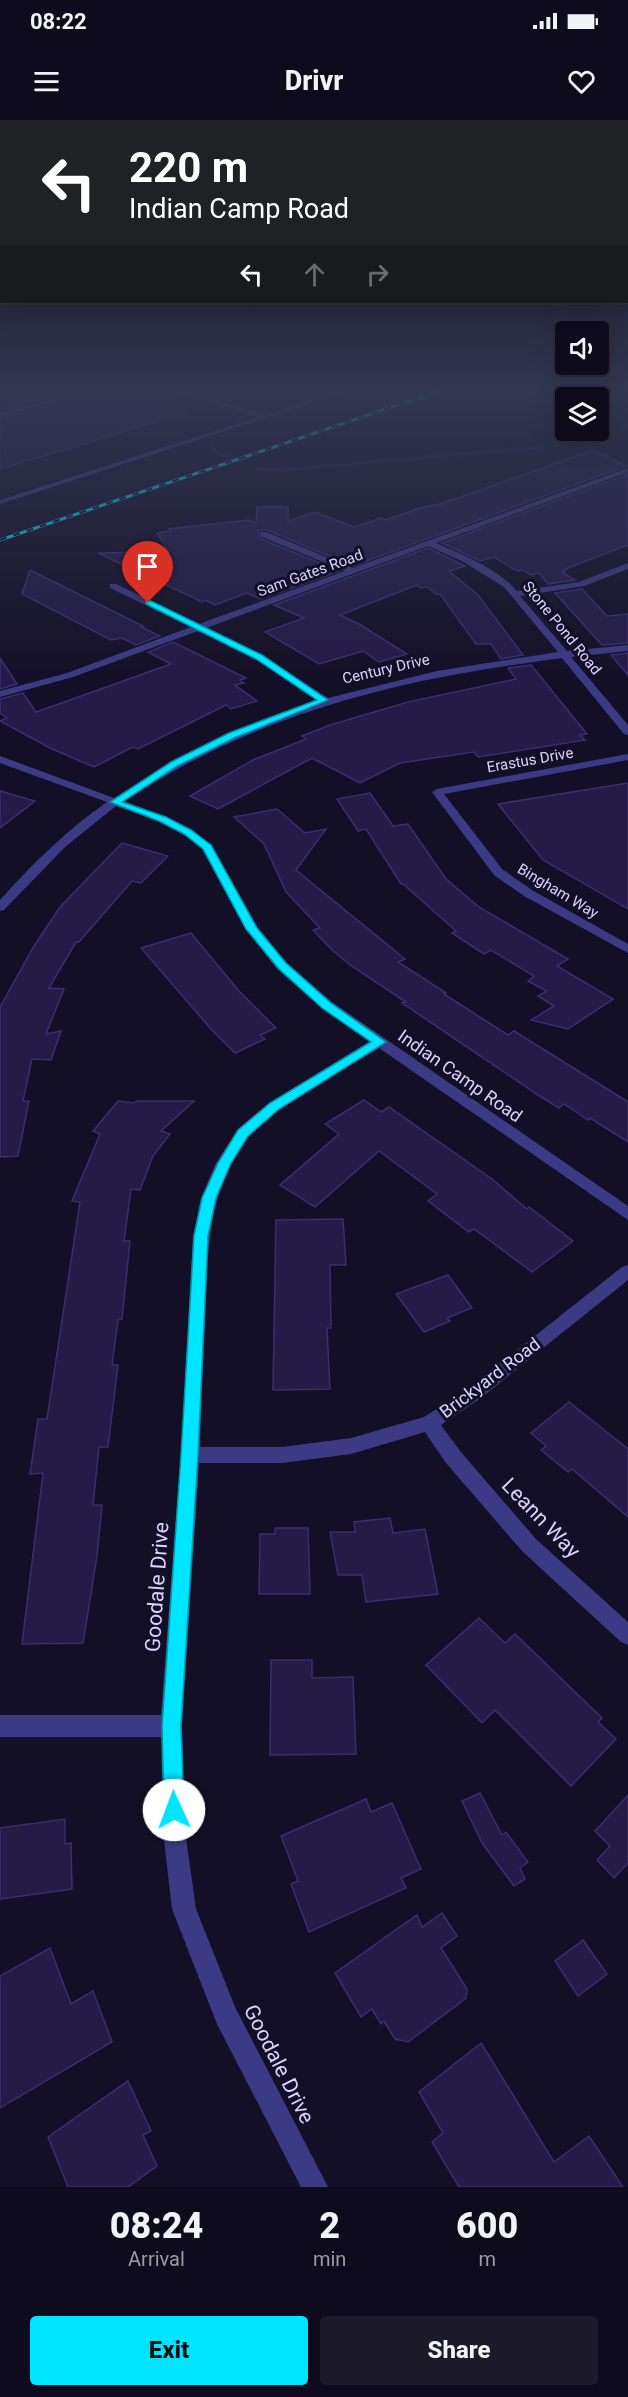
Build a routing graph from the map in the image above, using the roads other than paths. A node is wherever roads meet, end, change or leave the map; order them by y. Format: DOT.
graph roads {
  1 [pos="46,487"];
  2 [pos="580,487"];
  3 [pos="0,502"];
  4 [pos="263,534"];
  5 [pos="428,543"];
  6 [pos="628,566"];
  7 [pos="352,572"];
  8 [pos="113,586"];
  9 [pos="514,594"];
  10 [pos="201,628"];
  11 [pos="628,648"];
  12 [pos="561,654"];
  13 [pos="0,694"];
  14 [pos="324,700"];
  15 [pos="628,732"];
  16 [pos="628,757"];
  17 [pos="0,759"];
  18 [pos="437,792"];
  19 [pos="115,802"];
  20 [pos="0,907"];
  21 [pos="628,949"];
  22 [pos="380,1042"];
  23 [pos="628,1214"];
  24 [pos="628,1271"];
  25 [pos="429,1423"];
  26 [pos="190,1455"];
  27 [pos="628,1635"];
  28 [pos="0,1726"];
  29 [pos="171,1726"];
  30 [pos="315,2187"];
  1 -- 3 [label="street"];
  2 -- 5 [label="street, Sam Gates Road"];
  4 -- 7 [label="street"];
  5 -- 7 [label="street, Sam Gates Road"];
  5 -- 9 [label="street, Stone Pond Road"];
  6 -- 9 [label="street"];
  7 -- 10 [label="street, Sam Gates Road"];
  8 -- 10 [label="street"];
  9 -- 12 [label="street, Stone Pond Road"];
  10 -- 13 [label="street, Sam Gates Road"];
  10 -- 14 [label="street"];
  11 -- 12 [label="street, Century Drive"];
  12 -- 14 [label="street, Century Drive"];
  12 -- 15 [label="street, Stone Pond Road"];
  14 -- 19 [label="street, Century Drive"];
  16 -- 18 [label="street, Erastus Drive"];
  17 -- 19 [label="street, Indian Camp Road"];
  18 -- 21 [label="street, Bingham Way"];
  19 -- 20 [label="street, Century Drive"];
  19 -- 22 [label="street, Indian Camp Road"];
  22 -- 23 [label="street, Indian Camp Road"];
  22 -- 26 [label="street, Goodale Drive"];
  24 -- 25 [label="street, Brickyard Road"];
  25 -- 26 [label="street, Brickyard Road"];
  25 -- 27 [label="street, Leann Way"];
  26 -- 29 [label="street, Goodale Drive"];
  28 -- 29 [label="street"];
  29 -- 30 [label="street, Goodale Drive"];
}
